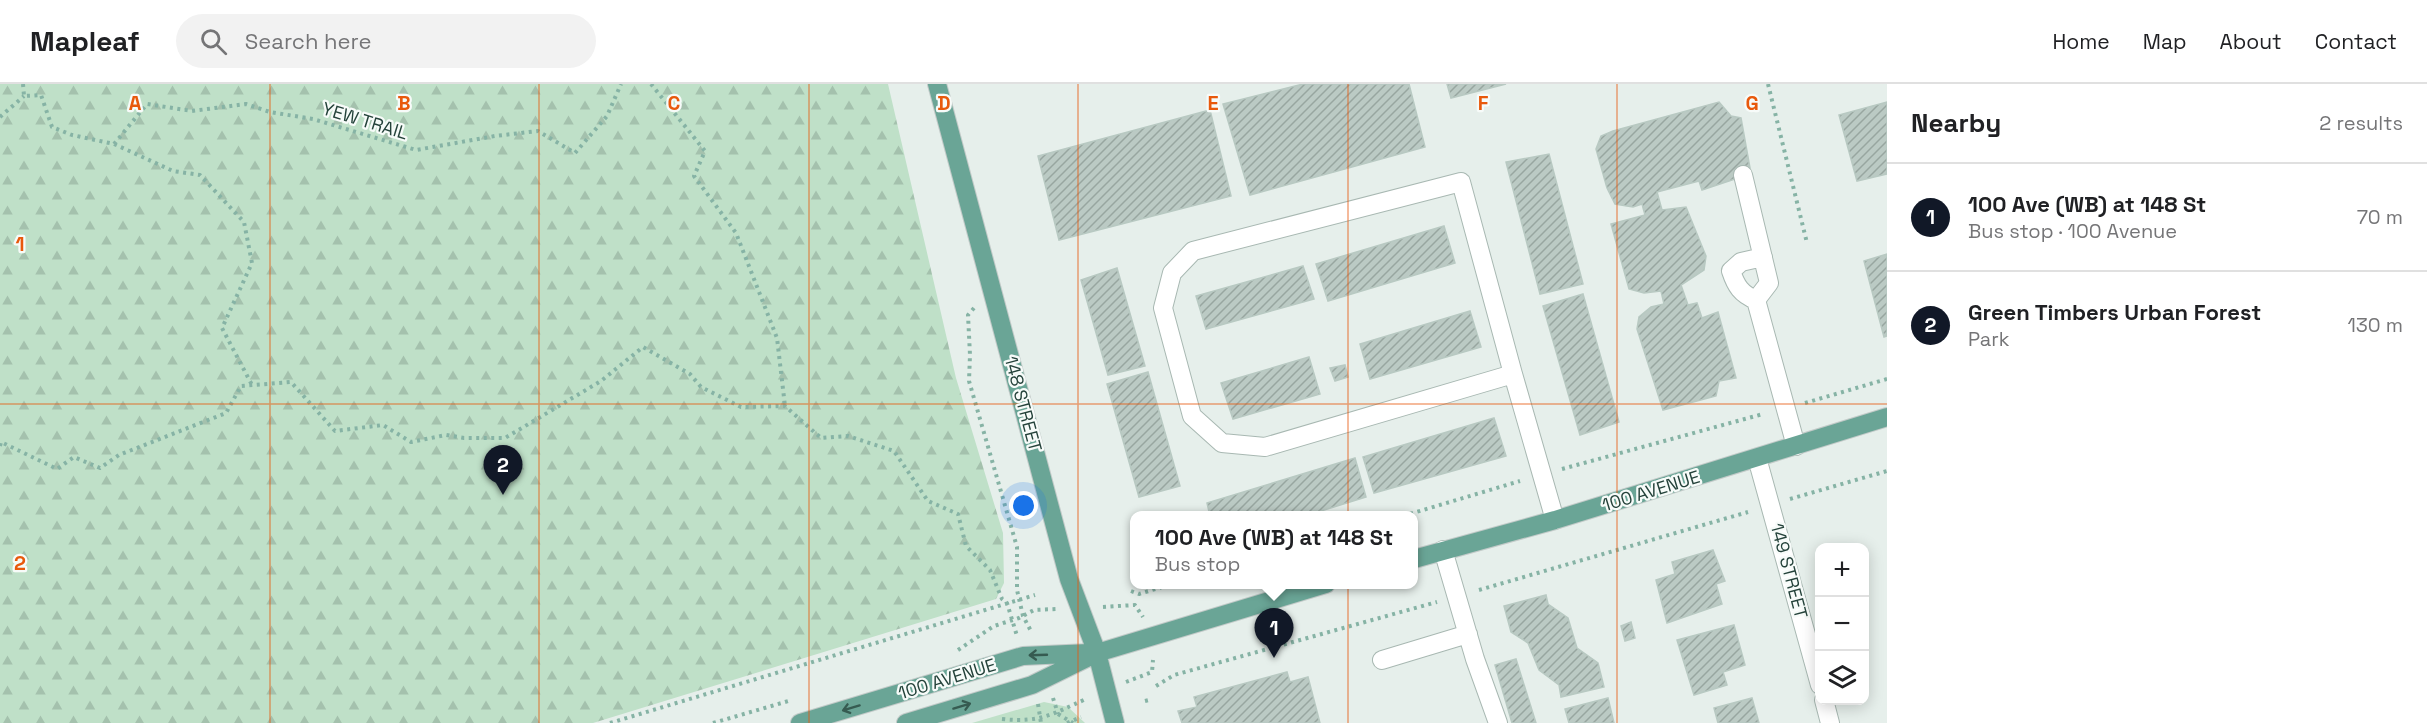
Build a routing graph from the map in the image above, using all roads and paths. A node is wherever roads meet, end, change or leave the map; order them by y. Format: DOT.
graph roads {
  1 [pos="23,84"];
  2 [pos="621,84"];
  3 [pos="651,84"];
  4 [pos="937,84"];
  5 [pos="1768,84"];
  6 [pos="24,96"];
  7 [pos="0,117"];
  8 [pos="114,144"];
  9 [pos="1743,175"];
  10 [pos="1807,243"];
  11 [pos="1763,257"];
  12 [pos="993,289"];
  13 [pos="1756,300"];
  14 [pos="1513,374"];
  15 [pos="1887,380"];
  16 [pos="252,385"];
  17 [pos="785,406"];
  18 [pos="1787,408"];
  19 [pos="1887,417"];
  20 [pos="0,446"];
  21 [pos="1796,446"];
  22 [pos="1757,458"];
  23 [pos="1559,470"];
  24 [pos="1887,471"];
  25 [pos="1517,482"];
  26 [pos="1786,500"];
  27 [pos="1418,512"];
  28 [pos="1555,520"];
  29 [pos="1443,550"];
  30 [pos="1418,558"];
  31 [pos="1157,589"];
  32 [pos="1313,589"];
  33 [pos="1131,591"];
  34 [pos="1035,595"];
  35 [pos="1019,599"];
  36 [pos="1007,603"];
  37 [pos="1034,610"];
  38 [pos="1023,616"];
  39 [pos="1012,621"];
  40 [pos="1029,625"];
  41 [pos="1468,634"];
  42 [pos="1018,638"];
  43 [pos="953,651"];
  44 [pos="1097,653"];
  45 [pos="1382,660"];
  46 [pos="1815,667"];
  47 [pos="802,697"];
  48 [pos="1054,702"];
  49 [pos="1038,704"];
  50 [pos="1825,705"];
  51 [pos="1068,707"];
  52 [pos="1058,714"];
  53 [pos="1081,717"];
  54 [pos="994,721"];
  55 [pos="1041,721"];
  56 [pos="1070,722"];
  57 [pos="610,723"];
  58 [pos="712,723"];
  59 [pos="800,723"];
  60 [pos="906,723"];
  61 [pos="1115,723"];
  62 [pos="1498,723"];
  63 [pos="1830,723"];
  1 -- 6 [label="path"];
  2 -- 8 [label="path, YEW TRAIL"];
  3 -- 17 [label="path"];
  4 -- 12 [label="main road, 148 STREET"];
  5 -- 10 [label="path"];
  6 -- 7 [label="path"];
  6 -- 8 [label="path"];
  8 -- 16 [label="path"];
  9 -- 11 [label="street"];
  11 -- 13 [label="street"];
  11 -- 13 [label="street"];
  12 -- 35 [label="path"];
  12 -- 44 [label="main road, 148 STREET"];
  13 -- 18 [label="street"];
  14 -- 14 [label="street"];
  14 -- 28 [label="street"];
  15 -- 18 [label="path"];
  16 -- 17 [label="path"];
  16 -- 20 [label="path"];
  17 -- 36 [label="path"];
  18 -- 21 [label="street"];
  18 -- 23 [label="path"];
  19 -- 21 [label="main road, 100 AVENUE"];
  21 -- 22 [label="main road, 100 AVENUE"];
  22 -- 28 [label="main road, 100 AVENUE"];
  22 -- 46 [label="street, 149 STREET"];
  24 -- 26 [label="path"];
  25 -- 27 [label="path"];
  28 -- 29 [label="main road, 100 AVENUE"];
  29 -- 30 [label="main road, 100 AVENUE"];
  29 -- 41 [label="street"];
  31 -- 33 [label="path"];
  32 -- 44 [label="main road, 100 AVENUE"];
  34 -- 35 [label="path"];
  35 -- 36 [label="path"];
  35 -- 38 [label="path"];
  36 -- 39 [label="path"];
  36 -- 57 [label="path"];
  37 -- 38 [label="path"];
  38 -- 39 [label="path"];
  38 -- 40 [label="path"];
  39 -- 42 [label="path"];
  39 -- 43 [label="path"];
  41 -- 45 [label="street"];
  41 -- 62 [label="street"];
  44 -- 59 [label="main road, 100 AVENUE, one-way"];
  60 -- 44 [label="main road, 100 AVENUE, one-way"];
  44 -- 61 [label="main road, 148 STREET"];
  47 -- 58 [label="path"];
  48 -- 52 [label="path"];
  49 -- 55 [label="path"];
  50 -- 63 [label="street"];
  51 -- 52 [label="path"];
  52 -- 55 [label="path"];
  52 -- 56 [label="path"];
  53 -- 56 [label="path"];
  54 -- 55 [label="path"];
}
